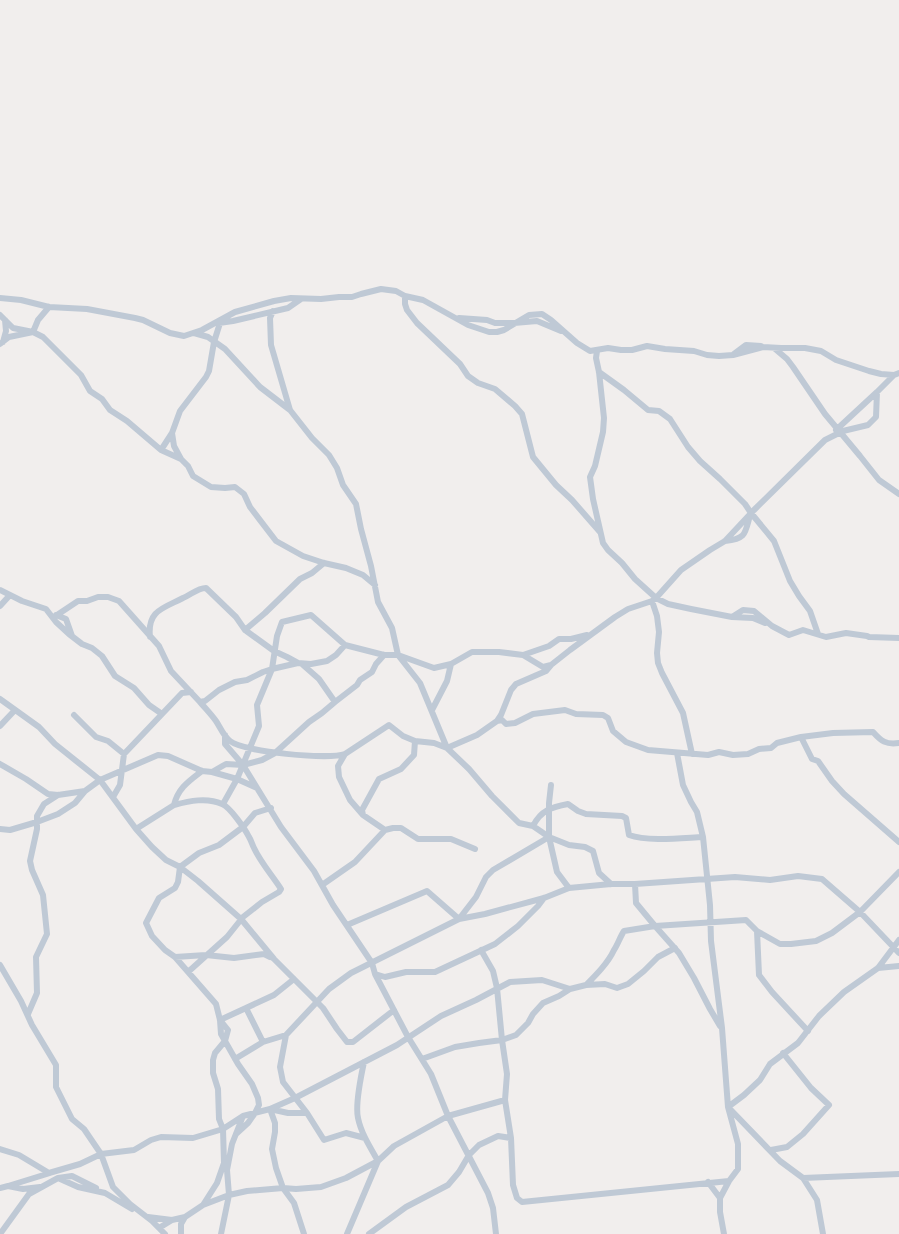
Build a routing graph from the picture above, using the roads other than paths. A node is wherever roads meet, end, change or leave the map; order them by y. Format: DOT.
graph roads {
  1 [pos="405,296"];
  2 [pos="0,298"];
  3 [pos="301,299"];
  4 [pos="49,307"];
  5 [pos="273,311"];
  6 [pos="453,316"];
  7 [pos="2,318"];
  8 [pos="218,323"];
  9 [pos="514,323"];
  10 [pos="33,332"];
  11 [pos="194,333"];
  12 [pos="214,342"];
  13 [pos="1,344"];
  14 [pos="774,348"];
  15 [pos="597,351"];
  16 [pos="599,372"];
  17 [pos="897,374"];
  18 [pos="877,392"];
  19 [pos="290,410"];
  20 [pos="839,430"];
  21 [pos="172,433"];
  22 [pos="161,450"];
  23 [pos="181,459"];
  24 [pos="899,494"];
  25 [pos="751,513"];
  26 [pos="601,533"];
  27 [pos="725,541"];
  28 [pos="324,563"];
  29 [pos="375,584"];
  30 [pos="0,590"];
  31 [pos="10,595"];
  32 [pos="654,600"];
  33 [pos="0,606"];
  34 [pos="46,609"];
  35 [pos="57,616"];
  36 [pos="245,630"];
  37 [pos="591,634"];
  38 [pos="818,634"];
  39 [pos="72,636"];
  40 [pos="150,636"];
  41 [pos="899,638"];
  42 [pos="345,644"];
  43 [pos="274,651"];
  44 [pos="384,655"];
  45 [pos="398,655"];
  46 [pos="523,655"];
  47 [pos="300,664"];
  48 [pos="451,664"];
  49 [pos="552,665"];
  50 [pos="272,669"];
  51 [pos="191,692"];
  52 [pos="0,699"];
  53 [pos="200,702"];
  54 [pos="335,702"];
  55 [pos="15,710"];
  56 [pos="432,710"];
  57 [pos="74,714"];
  58 [pos="162,714"];
  59 [pos="497,721"];
  60 [pos="0,726"];
  61 [pos="225,736"];
  62 [pos="801,737"];
  63 [pos="415,741"];
  64 [pos="899,743"];
  65 [pos="249,748"];
  66 [pos="447,748"];
  67 [pos="275,753"];
  68 [pos="677,753"];
  69 [pos="124,754"];
  70 [pos="345,754"];
  71 [pos="692,754"];
  72 [pos="0,764"];
  73 [pos="243,765"];
  74 [pos="122,770"];
  75 [pos="202,771"];
  76 [pos="212,772"];
  77 [pos="238,779"];
  78 [pos="100,780"];
  79 [pos="551,785"];
  80 [pos="257,788"];
  81 [pos="84,791"];
  82 [pos="58,795"];
  83 [pos="113,797"];
  84 [pos="223,804"];
  85 [pos="174,805"];
  86 [pos="271,808"];
  87 [pos="550,808"];
  88 [pos="363,815"];
  89 [pos="37,822"];
  90 [pos="533,826"];
  91 [pos="243,827"];
  92 [pos="136,829"];
  93 [pos="0,830"];
  94 [pos="385,830"];
  95 [pos="549,837"];
  96 [pos="703,837"];
  97 [pos="899,842"];
  98 [pos="475,849"];
  99 [pos="180,867"];
  100 [pos="899,872"];
  101 [pos="706,879"];
  102 [pos="611,884"];
  103 [pos="635,884"];
  104 [pos="322,885"];
  105 [pos="569,888"];
  106 [pos="544,898"];
  107 [pos="860,912"];
  108 [pos="241,919"];
  109 [pos="459,919"];
  110 [pos="710,922"];
  111 [pos="347,925"];
  112 [pos="655,926"];
  113 [pos="757,931"];
  114 [pos="899,940"];
  115 [pos="675,948"];
  116 [pos="894,948"];
  117 [pos="481,950"];
  118 [pos="899,953"];
  119 [pos="206,955"];
  120 [pos="175,957"];
  121 [pos="274,959"];
  122 [pos="372,963"];
  123 [pos="0,965"];
  124 [pos="899,966"];
  125 [pos="878,968"];
  126 [pos="188,972"];
  127 [pos="375,974"];
  128 [pos="294,979"];
  129 [pos="586,985"];
  130 [pos="498,988"];
  131 [pos="570,989"];
  132 [pos="317,1002"];
  133 [pos="246,1008"];
  134 [pos="394,1010"];
  135 [pos="28,1014"];
  136 [pos="220,1020"];
  137 [pos="722,1028"];
  138 [pos="808,1031"];
  139 [pos="286,1035"];
  140 [pos="408,1037"];
  141 [pos="502,1040"];
  142 [pos="225,1041"];
  143 [pos="263,1042"];
  144 [pos="783,1053"];
  145 [pos="235,1059"];
  146 [pos="422,1059"];
  147 [pos="364,1062"];
  148 [pos="295,1098"];
  149 [pos="505,1100"];
  150 [pos="728,1107"];
  151 [pos="270,1109"];
  152 [pos="255,1113"];
  153 [pos="307,1113"];
  154 [pos="243,1116"];
  155 [pos="448,1116"];
  156 [pos="223,1129"];
  157 [pos="236,1134"];
  158 [pos="365,1138"];
  159 [pos="511,1138"];
  160 [pos="0,1149"];
  161 [pos="771,1150"];
  162 [pos="101,1154"];
  163 [pos="469,1155"];
  164 [pos="378,1161"];
  165 [pos="49,1173"];
  166 [pos="899,1174"];
  167 [pos="58,1178"];
  168 [pos="803,1178"];
  169 [pos="729,1181"];
  170 [pos="708,1182"];
  171 [pos="8,1186"];
  172 [pos="42,1187"];
  173 [pos="0,1188"];
  174 [pos="283,1188"];
  175 [pos="296,1189"];
  176 [pos="229,1195"];
  177 [pos="720,1198"];
  178 [pos="294,1203"];
  179 [pos="203,1205"];
  180 [pos="145,1216"];
  181 [pos="185,1217"];
  182 [pos="172,1220"];
  183 [pos="159,1228"];
  184 [pos="2,1233"];
  185 [pos="165,1234"];
  186 [pos="181,1234"];
  187 [pos="221,1234"];
  188 [pos="304,1234"];
  189 [pos="347,1234"];
  190 [pos="369,1234"];
  191 [pos="496,1234"];
  192 [pos="724,1234"];
  193 [pos="823,1234"];
  1 -- 3 [label="street"];
  1 -- 6 [label="street"];
  1 -- 26 [label="street"];
  2 -- 4 [label="street"];
  3 -- 5 [label="street"];
  3 -- 8 [label="street"];
  4 -- 10 [label="street"];
  4 -- 11 [label="street"];
  5 -- 8 [label="street"];
  5 -- 19 [label="street"];
  6 -- 9 [label="street"];
  6 -- 9 [label="street"];
  7 -- 10 [label="street"];
  7 -- 13 [label="street"];
  8 -- 11 [label="street"];
  8 -- 12 [label="street"];
  9 -- 15 [label="street"];
  10 -- 13 [label="street"];
  10 -- 22 [label="street"];
  11 -- 12 [label="street"];
  12 -- 19 [label="street"];
  12 -- 21 [label="street"];
  14 -- 15 [label="street"];
  14 -- 17 [label="street"];
  14 -- 20 [label="street"];
  15 -- 16 [label="street"];
  16 -- 25 [label="street"];
  16 -- 26 [label="street"];
  17 -- 18 [label="street"];
  18 -- 20 [label="street"];
  18 -- 20 [label="street"];
  19 -- 29 [label="street"];
  20 -- 24 [label="street"];
  20 -- 25 [label="street"];
  21 -- 22 [label="street"];
  21 -- 23 [label="street"];
  22 -- 23 [label="street"];
  23 -- 28 [label="street"];
  25 -- 27 [label="street"];
  25 -- 27 [label="street"];
  25 -- 38 [label="street"];
  26 -- 32 [label="street"];
  27 -- 32 [label="street"];
  28 -- 29 [label="street"];
  28 -- 36 [label="street"];
  29 -- 45 [label="street"];
  30 -- 31 [label="street"];
  31 -- 33 [label="street"];
  31 -- 34 [label="street"];
  32 -- 37 [label="street"];
  32 -- 38 [label="street"];
  32 -- 71 [label="street"];
  34 -- 35 [label="street"];
  34 -- 39 [label="street"];
  35 -- 39 [label="street"];
  35 -- 40 [label="street"];
  36 -- 40 [label="street"];
  36 -- 43 [label="street"];
  37 -- 46 [label="street"];
  37 -- 49 [label="street"];
  38 -- 41 [label="street"];
  39 -- 58 [label="street"];
  40 -- 51 [label="street"];
  42 -- 43 [label="street"];
  42 -- 44 [label="street"];
  42 -- 47 [label="street"];
  43 -- 47 [label="street"];
  43 -- 50 [label="street"];
  44 -- 45 [label="street"];
  44 -- 54 [label="street"];
  45 -- 48 [label="street"];
  45 -- 56 [label="street"];
  46 -- 48 [label="street"];
  46 -- 49 [label="street"];
  47 -- 50 [label="street"];
  47 -- 54 [label="street"];
  48 -- 56 [label="street"];
  49 -- 59 [label="street"];
  50 -- 53 [label="street"];
  50 -- 65 [label="street"];
  51 -- 53 [label="street"];
  51 -- 58 [label="street"];
  52 -- 55 [label="street"];
  53 -- 61 [label="street"];
  54 -- 67 [label="street"];
  55 -- 60 [label="street"];
  55 -- 78 [label="street"];
  56 -- 66 [label="street"];
  57 -- 69 [label="street"];
  58 -- 69 [label="street"];
  59 -- 66 [label="street"];
  59 -- 68 [label="street"];
  61 -- 65 [label="street"];
  61 -- 73 [label="street"];
  62 -- 64 [label="street"];
  62 -- 71 [label="street"];
  62 -- 97 [label="street"];
  63 -- 66 [label="street"];
  63 -- 70 [label="street"];
  63 -- 88 [label="street"];
  65 -- 67 [label="street"];
  65 -- 73 [label="street"];
  66 -- 90 [label="street"];
  67 -- 70 [label="street"];
  67 -- 73 [label="street"];
  68 -- 71 [label="street"];
  68 -- 96 [label="street"];
  69 -- 74 [label="street"];
  70 -- 88 [label="street"];
  72 -- 82 [label="street"];
  73 -- 76 [label="street"];
  73 -- 77 [label="street"];
  73 -- 80 [label="street"];
  74 -- 75 [label="street"];
  74 -- 78 [label="street"];
  74 -- 83 [label="street"];
  75 -- 76 [label="street"];
  75 -- 85 [label="street"];
  76 -- 77 [label="street"];
  77 -- 80 [label="street"];
  77 -- 84 [label="street"];
  78 -- 81 [label="street"];
  78 -- 83 [label="street"];
  79 -- 87 [label="street"];
  80 -- 86 [label="street"];
  81 -- 82 [label="street"];
  81 -- 89 [label="street"];
  82 -- 89 [label="street"];
  83 -- 92 [label="street"];
  84 -- 85 [label="street"];
  84 -- 91 [label="street"];
  85 -- 92 [label="street"];
  86 -- 91 [label="street"];
  86 -- 104 [label="street"];
  87 -- 90 [label="street"];
  87 -- 95 [label="street"];
  87 -- 96 [label="street"];
  88 -- 94 [label="street"];
  89 -- 93 [label="street"];
  89 -- 135 [label="street"];
  90 -- 95 [label="street"];
  91 -- 99 [label="street"];
  91 -- 108 [label="street"];
  92 -- 99 [label="street"];
  94 -- 98 [label="street"];
  94 -- 104 [label="street"];
  95 -- 102 [label="street"];
  95 -- 105 [label="street"];
  95 -- 109 [label="street"];
  96 -- 101 [label="street"];
  99 -- 108 [label="street"];
  99 -- 120 [label="street"];
  100 -- 107 [label="street"];
  101 -- 103 [label="street"];
  101 -- 107 [label="street"];
  101 -- 110 [label="street"];
  102 -- 103 [label="street"];
  102 -- 105 [label="street"];
  103 -- 112 [label="street"];
  104 -- 111 [label="street"];
  105 -- 106 [label="street"];
  106 -- 109 [label="street"];
  106 -- 117 [label="street"];
  107 -- 113 [label="street"];
  107 -- 116 [label="street"];
  108 -- 119 [label="street"];
  108 -- 121 [label="street"];
  109 -- 111 [label="street"];
  109 -- 122 [label="street"];
  110 -- 112 [label="street"];
  110 -- 113 [label="street"];
  110 -- 137 [label="street"];
  111 -- 122 [label="street"];
  112 -- 115 [label="street"];
  112 -- 129 [label="street"];
  113 -- 138 [label="street"];
  114 -- 116 [label="street"];
  115 -- 129 [label="street"];
  115 -- 137 [label="street"];
  116 -- 118 [label="street"];
  116 -- 125 [label="street"];
  117 -- 127 [label="street"];
  117 -- 130 [label="street"];
  119 -- 120 [label="street"];
  119 -- 121 [label="street"];
  119 -- 126 [label="street"];
  120 -- 126 [label="street"];
  121 -- 128 [label="street"];
  122 -- 127 [label="street"];
  122 -- 132 [label="street"];
  123 -- 135 [label="street"];
  124 -- 125 [label="street"];
  125 -- 138 [label="street"];
  126 -- 136 [label="street"];
  127 -- 134 [label="street"];
  128 -- 132 [label="street"];
  128 -- 133 [label="street"];
  129 -- 131 [label="street"];
  130 -- 131 [label="street"];
  130 -- 140 [label="street"];
  130 -- 141 [label="street"];
  131 -- 141 [label="street"];
  132 -- 134 [label="street"];
  132 -- 139 [label="street"];
  133 -- 136 [label="street"];
  133 -- 143 [label="street"];
  134 -- 140 [label="street"];
  135 -- 162 [label="street"];
  136 -- 142 [label="street"];
  137 -- 150 [label="street"];
  138 -- 144 [label="street"];
  139 -- 143 [label="street"];
  139 -- 148 [label="street"];
  140 -- 146 [label="street"];
  140 -- 147 [label="street"];
  141 -- 146 [label="street"];
  141 -- 149 [label="street"];
  142 -- 145 [label="street"];
  142 -- 156 [label="street"];
  143 -- 145 [label="street"];
  144 -- 150 [label="street"];
  144 -- 161 [label="street"];
  145 -- 152 [label="street"];
  146 -- 155 [label="street"];
  147 -- 148 [label="street"];
  147 -- 158 [label="street"];
  148 -- 151 [label="street"];
  148 -- 153 [label="street"];
  149 -- 155 [label="street"];
  149 -- 159 [label="street"];
  150 -- 161 [label="street"];
  150 -- 169 [label="street"];
  151 -- 152 [label="street"];
  151 -- 153 [label="street"];
  151 -- 174 [label="street"];
  152 -- 154 [label="street"];
  152 -- 157 [label="street"];
  153 -- 158 [label="street"];
  154 -- 156 [label="street"];
  154 -- 157 [label="street"];
  155 -- 163 [label="street"];
  155 -- 164 [label="street"];
  156 -- 162 [label="street"];
  156 -- 179 [label="street"];
  157 -- 176 [label="street"];
  158 -- 164 [label="street"];
  159 -- 163 [label="street"];
  159 -- 170 [label="street"];
  160 -- 165 [label="street"];
  161 -- 168 [label="street"];
  162 -- 165 [label="street"];
  162 -- 180 [label="street"];
  163 -- 190 [label="street"];
  163 -- 191 [label="street"];
  164 -- 175 [label="street"];
  164 -- 189 [label="street"];
  165 -- 167 [label="street"];
  165 -- 171 [label="street"];
  166 -- 168 [label="street"];
  167 -- 172 [label="street"];
  167 -- 180 [label="street"];
  168 -- 193 [label="street"];
  169 -- 170 [label="street"];
  169 -- 177 [label="street"];
  170 -- 177 [label="street"];
  171 -- 172 [label="street"];
  171 -- 173 [label="street"];
  172 -- 184 [label="street"];
  174 -- 175 [label="street"];
  174 -- 176 [label="street"];
  174 -- 178 [label="street"];
  175 -- 178 [label="street"];
  176 -- 179 [label="street"];
  176 -- 187 [label="street"];
  177 -- 192 [label="street"];
  178 -- 188 [label="street"];
  179 -- 181 [label="street"];
  180 -- 182 [label="street"];
  180 -- 183 [label="street"];
  181 -- 182 [label="street"];
  181 -- 186 [label="street"];
  182 -- 183 [label="street"];
  183 -- 185 [label="street"];
}
